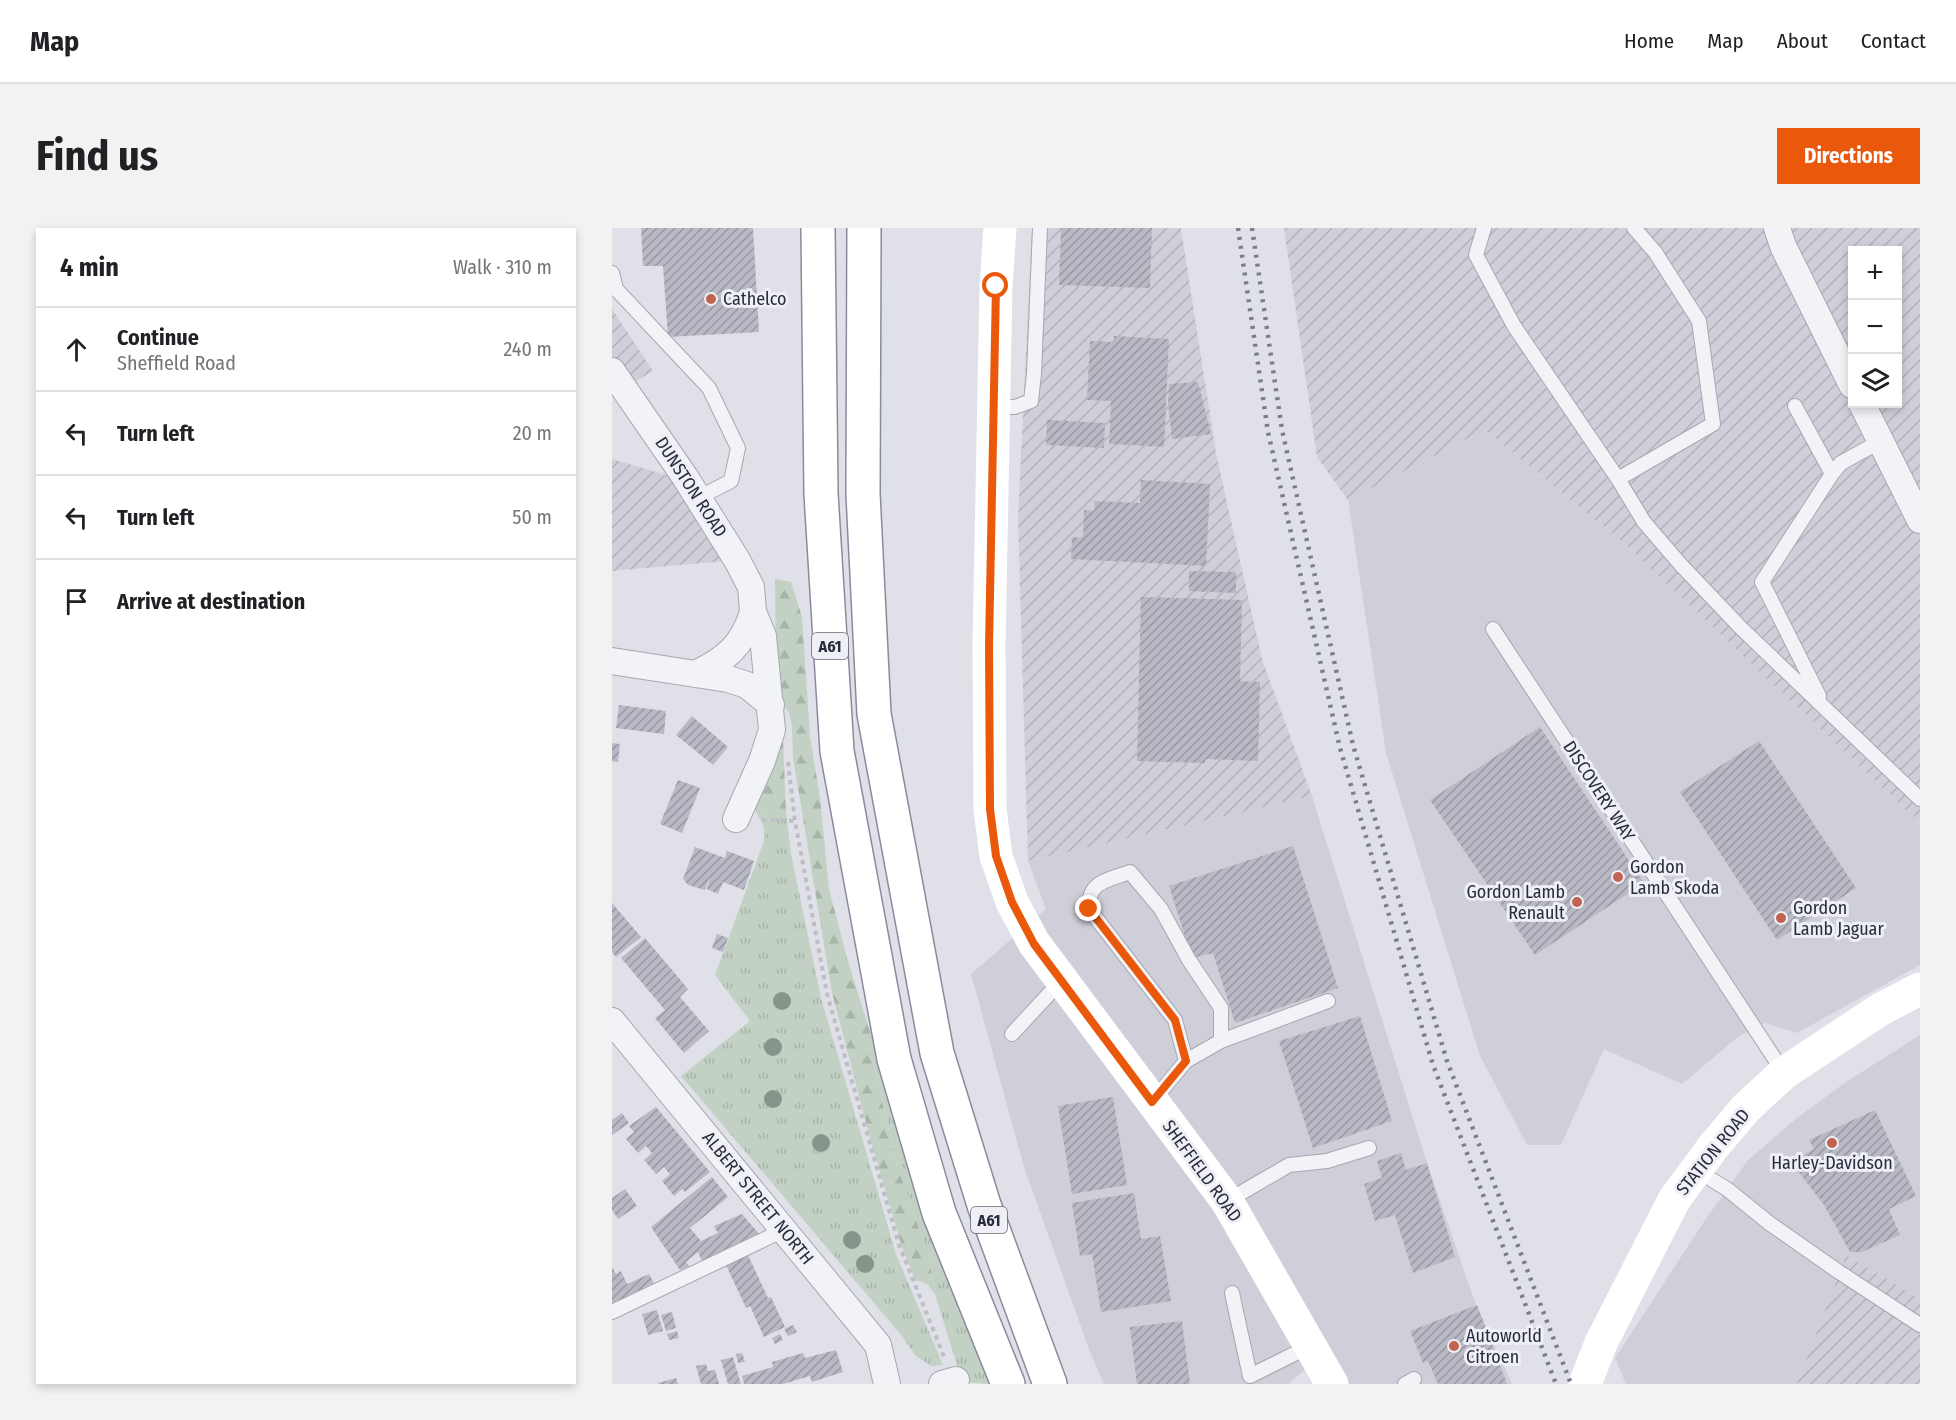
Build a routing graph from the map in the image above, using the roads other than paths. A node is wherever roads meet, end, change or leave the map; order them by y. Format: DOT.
graph roads {
  1 [pos="818,228"];
  2 [pos="864,228"];
  3 [pos="1000,228"];
  4 [pos="1040,228"];
  5 [pos="1484,228"];
  6 [pos="1634,228"];
  7 [pos="1776,228"];
  8 [pos="612,273"];
  9 [pos="612,371"];
  10 [pos="1848,377"];
  11 [pos="1795,406"];
  12 [pos="994,407"];
  13 [pos="1864,408"];
  14 [pos="1881,441"];
  15 [pos="1832,474"];
  16 [pos="1618,479"];
  17 [pos="698,498"];
  18 [pos="1920,520"];
  19 [pos="753,612"];
  20 [pos="1493,629"];
  21 [pos="612,661"];
  22 [pos="695,674"];
  23 [pos="771,705"];
  24 [pos="1824,706"];
  25 [pos="1920,798"];
  26 [pos="736,819"];
  27 [pos="1061,981"];
  28 [pos="1920,989"];
  29 [pos="1328,1001"];
  30 [pos="612,1021"];
  31 [pos="1012,1035"];
  32 [pos="1221,1041"];
  33 [pos="1186,1061"];
  34 [pos="1784,1073"];
  35 [pos="1152,1102"];
  36 [pos="1370,1148"];
  37 [pos="1696,1170"];
  38 [pos="1227,1201"];
  39 [pos="784,1230"];
  40 [pos="1232,1293"];
  41 [pos="612,1312"];
  42 [pos="1920,1325"];
  43 [pos="1310,1346"];
  44 [pos="887,1384"];
  45 [pos="1008,1384"];
  46 [pos="1050,1384"];
  47 [pos="1332,1384"];
  48 [pos="1585,1384"];
  1 -- 45 [label="main road, A61"];
  2 -- 46 [label="main road, A61"];
  3 -- 12 [label="main road, SHEFFIELD ROAD"];
  4 -- 12 [label="lane"];
  5 -- 16 [label="lane"];
  6 -- 16 [label="lane"];
  7 -- 10 [label="street"];
  8 -- 17 [label="lane"];
  9 -- 17 [label="street, DUNSTON ROAD"];
  11 -- 15 [label="lane"];
  12 -- 27 [label="main road, SHEFFIELD ROAD"];
  13 -- 14 [label="street"];
  14 -- 15 [label="lane"];
  14 -- 18 [label="street"];
  15 -- 24 [label="lane"];
  16 -- 24 [label="lane"];
  17 -- 19 [label="street, DUNSTON ROAD"];
  19 -- 22 [label="street"];
  19 -- 23 [label="street, DUNSTON ROAD"];
  20 -- 34 [label="lane, DISCOVERY WAY"];
  21 -- 22 [label="street"];
  22 -- 23 [label="street"];
  23 -- 26 [label="street, DUNSTON ROAD"];
  24 -- 25 [label="lane"];
  27 -- 31 [label="lane"];
  27 -- 35 [label="main road, SHEFFIELD ROAD"];
  28 -- 34 [label="main road, STATION ROAD"];
  29 -- 32 [label="lane"];
  30 -- 39 [label="street, ALBERT STREET NORTH"];
  32 -- 33 [label="lane"];
  32 -- 33 [label="lane"];
  33 -- 35 [label="lane"];
  34 -- 37 [label="main road, STATION ROAD"];
  35 -- 38 [label="main road, SHEFFIELD ROAD"];
  36 -- 38 [label="lane"];
  37 -- 42 [label="lane"];
  37 -- 48 [label="main road, STATION ROAD"];
  38 -- 43 [label="main road, SHEFFIELD ROAD"];
  39 -- 41 [label="lane"];
  39 -- 44 [label="street, ALBERT STREET NORTH"];
  40 -- 43 [label="lane"];
  43 -- 47 [label="main road, SHEFFIELD ROAD"];
}
